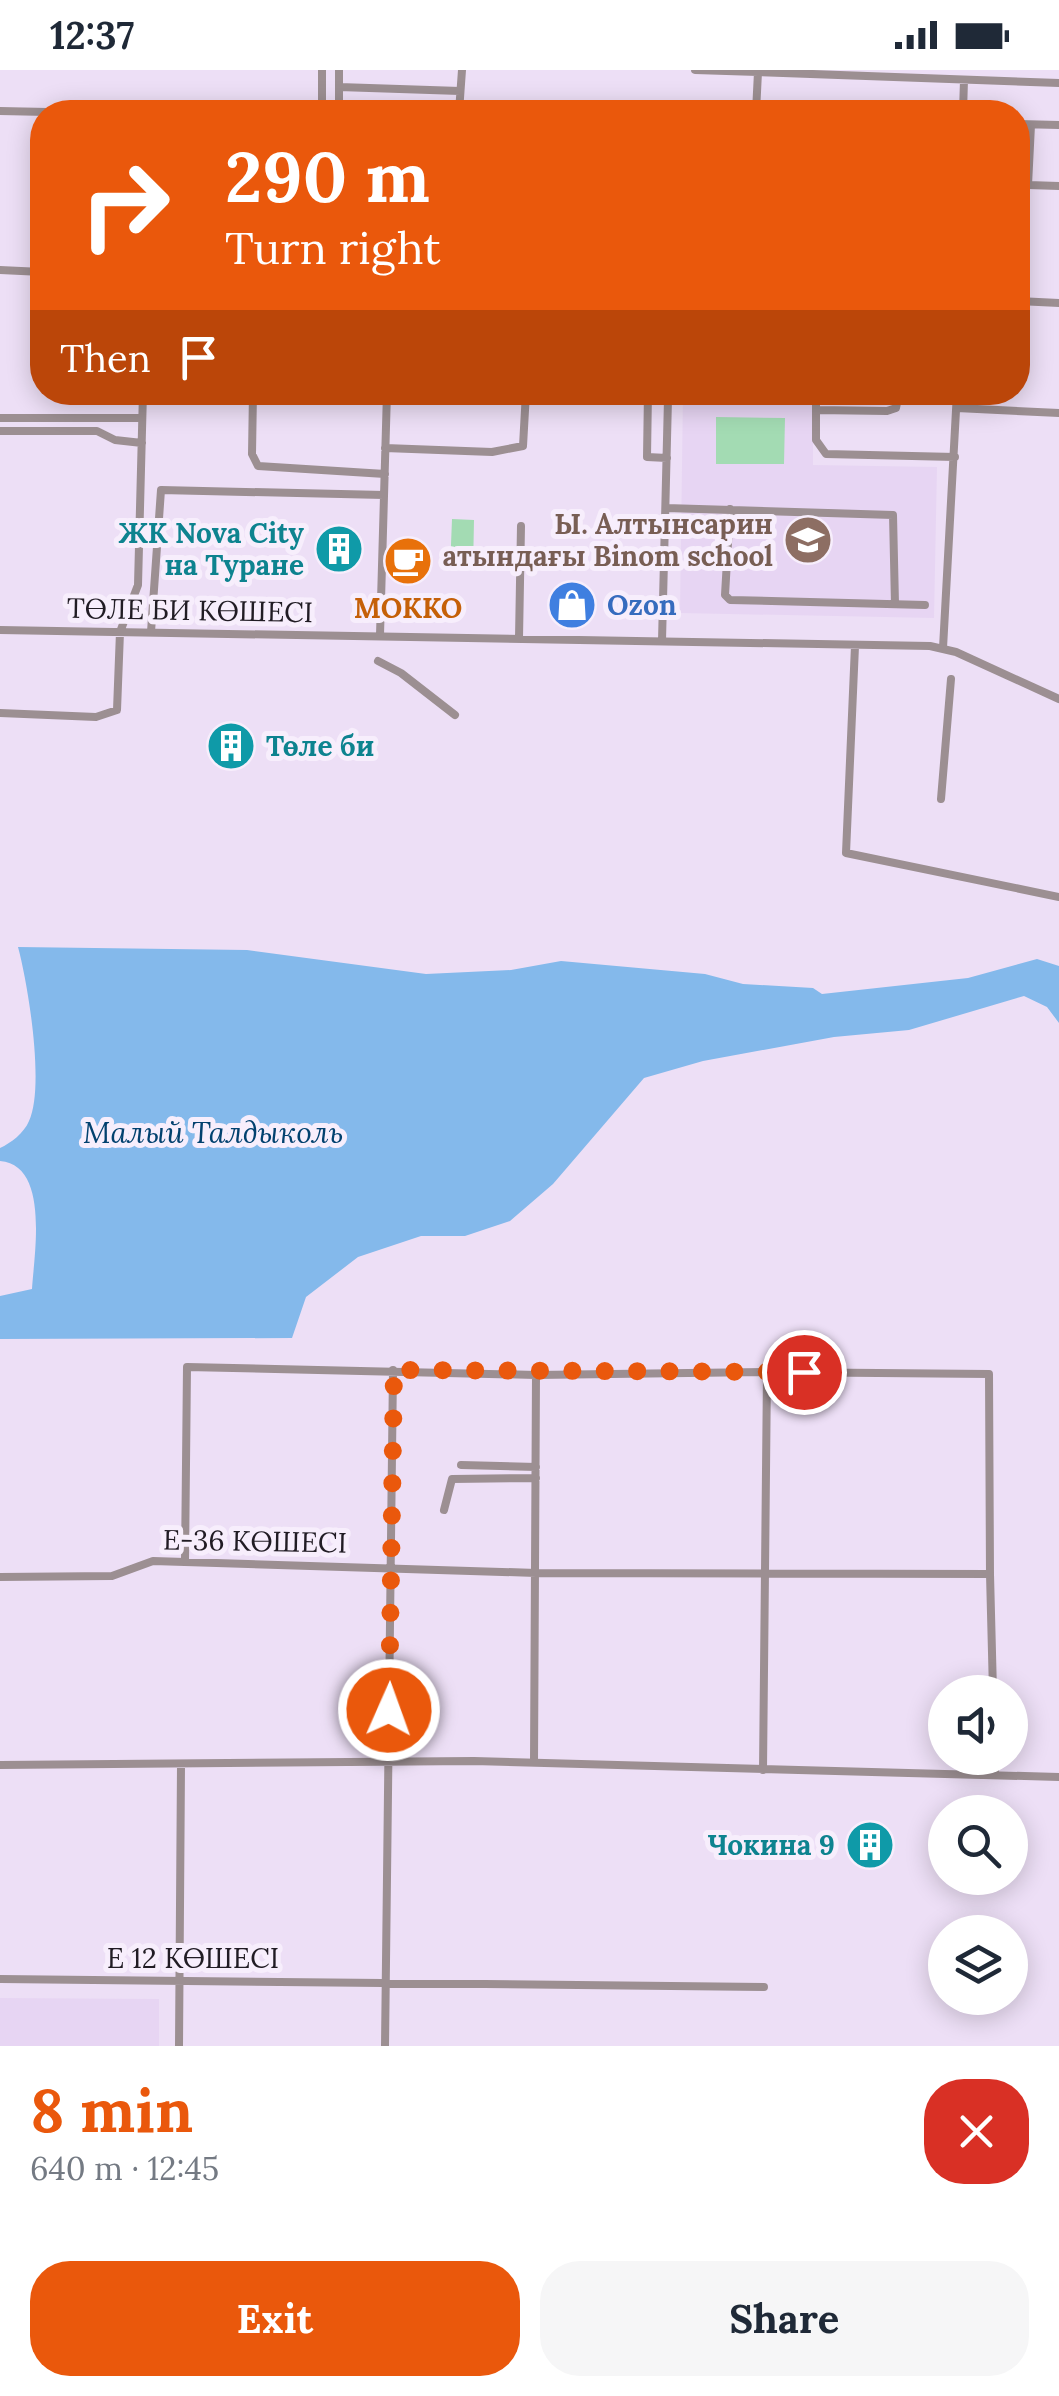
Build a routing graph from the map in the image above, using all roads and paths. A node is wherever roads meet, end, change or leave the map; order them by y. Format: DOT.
graph roads {
  1 [pos="322,70"];
  2 [pos="339,70"];
  3 [pos="462,70"];
  4 [pos="695,70"];
  5 [pos="758,72"];
  6 [pos="980,75"];
  7 [pos="964,80"];
  8 [pos="1059,83"];
  9 [pos="339,87"];
  10 [pos="460,91"];
  11 [pos="322,100"];
  12 [pos="338,100"];
  13 [pos="460,100"];
  14 [pos="757,100"];
  15 [pos="963,100"];
  16 [pos="0,111"];
  17 [pos="30,112"];
  18 [pos="1031,125"];
  19 [pos="1059,125"];
  20 [pos="1030,145"];
  21 [pos="1030,185"];
  22 [pos="1059,186"];
  23 [pos="0,270"];
  24 [pos="30,271"];
  25 [pos="1030,301"];
  26 [pos="1059,302"];
  27 [pos="142,405"];
  28 [pos="253,405"];
  29 [pos="387,405"];
  30 [pos="525,405"];
  31 [pos="648,405"];
  32 [pos="668,405"];
  33 [pos="817,405"];
  34 [pos="897,405"];
  35 [pos="956,405"];
  36 [pos="956,408"];
  37 [pos="817,410"];
  38 [pos="1059,414"];
  39 [pos="0,418"];
  40 [pos="142,418"];
  41 [pos="0,431"];
  42 [pos="142,443"];
  43 [pos="385,448"];
  44 [pos="955,457"];
  45 [pos="667,458"];
  46 [pos="385,474"];
  47 [pos="384,494"];
  48 [pos="666,508"];
  49 [pos="730,509"];
  50 [pos="521,526"];
  51 [pos="894,604"];
  52 [pos="924,605"];
  53 [pos="0,630"];
  54 [pos="120,632"];
  55 [pos="151,632"];
  56 [pos="380,635"];
  57 [pos="519,638"];
  58 [pos="662,641"];
  59 [pos="855,646"];
  60 [pos="943,648"];
  61 [pos="378,660"];
  62 [pos="952,679"];
  63 [pos="1059,699"];
  64 [pos="0,713"];
  65 [pos="455,715"];
  66 [pos="941,798"];
  67 [pos="1059,898"];
  68 [pos="394,1370"];
  69 [pos="766,1372"];
  70 [pos="536,1374"];
  71 [pos="461,1465"];
  72 [pos="536,1467"];
  73 [pos="536,1478"];
  74 [pos="444,1510"];
  75 [pos="185,1561"];
  76 [pos="392,1566"];
  77 [pos="764,1571"];
  78 [pos="536,1573"];
  79 [pos="990,1574"];
  80 [pos="0,1577"];
  81 [pos="993,1675"];
  82 [pos="534,1762"];
  83 [pos="386,1763"];
  84 [pos="181,1764"];
  85 [pos="0,1765"];
  86 [pos="762,1770"];
  87 [pos="928,1773"];
  88 [pos="1016,1775"];
  89 [pos="1059,1777"];
  90 [pos="0,1979"];
  91 [pos="178,1980"];
  92 [pos="386,1984"];
  93 [pos="764,1987"];
  94 [pos="179,2046"];
  95 [pos="385,2046"];
  1 -- 11 [label="street"];
  2 -- 9 [label="street"];
  3 -- 10 [label="street"];
  4 -- 5 [label="street"];
  5 -- 7 [label="street"];
  5 -- 14 [label="street"];
  6 -- 7 [label="street"];
  6 -- 8 [label="street"];
  7 -- 15 [label="street"];
  9 -- 10 [label="street"];
  9 -- 12 [label="street"];
  10 -- 13 [label="street"];
  16 -- 17 [label="street"];
  18 -- 19 [label="street"];
  18 -- 20 [label="street"];
  21 -- 22 [label="street"];
  23 -- 24 [label="street"];
  25 -- 26 [label="street"];
  27 -- 40 [label="street"];
  28 -- 46 [label="street"];
  29 -- 43 [label="street"];
  30 -- 43 [label="street"];
  31 -- 45 [label="street"];
  32 -- 45 [label="street"];
  33 -- 37 [label="street"];
  34 -- 37 [label="street"];
  35 -- 36 [label="street"];
  36 -- 38 [label="street"];
  36 -- 44 [label="street"];
  37 -- 44 [label="street"];
  39 -- 40 [label="street"];
  40 -- 42 [label="street"];
  41 -- 42 [label="street"];
  42 -- 54 [label="street"];
  43 -- 46 [label="street"];
  44 -- 60 [label="street"];
  45 -- 48 [label="street"];
  46 -- 47 [label="street"];
  47 -- 55 [label="street"];
  47 -- 56 [label="street"];
  48 -- 49 [label="street"];
  48 -- 58 [label="street"];
  49 -- 51 [label="street"];
  49 -- 51 [label="street"];
  50 -- 57 [label="street"];
  51 -- 52 [label="street"];
  53 -- 54 [label="street, ТӨЛЕ БИ КӨШЕСІ"];
  54 -- 55 [label="street, ТӨЛЕ БИ КӨШЕСІ"];
  54 -- 64 [label="street"];
  55 -- 56 [label="street, ТӨЛЕ БИ КӨШЕСІ"];
  56 -- 57 [label="street, ТӨЛЕ БИ КӨШЕСІ"];
  57 -- 58 [label="street, ТӨЛЕ БИ КӨШЕСІ"];
  58 -- 59 [label="street, ТӨЛЕ БИ КӨШЕСІ"];
  59 -- 60 [label="street, ТӨЛЕ БИ КӨШЕСІ"];
  59 -- 67 [label="street"];
  60 -- 63 [label="street"];
  61 -- 65 [label="street"];
  62 -- 66 [label="street"];
  68 -- 70 [label="street"];
  68 -- 75 [label="street"];
  68 -- 76 [label="street"];
  69 -- 70 [label="street"];
  69 -- 77 [label="street"];
  69 -- 79 [label="street"];
  70 -- 72 [label="street"];
  71 -- 72 [label="street"];
  72 -- 73 [label="street"];
  73 -- 74 [label="street"];
  73 -- 78 [label="street"];
  75 -- 76 [label="street, Е-36 КӨШЕСІ"];
  75 -- 80 [label="street, Е-36 КӨШЕСІ"];
  76 -- 78 [label="street, Е-36 КӨШЕСІ"];
  76 -- 83 [label="street"];
  77 -- 78 [label="street, Е-36 КӨШЕСІ"];
  77 -- 79 [label="street, Е-36 КӨШЕСІ"];
  77 -- 86 [label="street"];
  78 -- 82 [label="street"];
  79 -- 81 [label="street"];
  82 -- 83 [label="street"];
  82 -- 86 [label="street"];
  83 -- 84 [label="street"];
  83 -- 92 [label="street"];
  84 -- 85 [label="street"];
  84 -- 91 [label="street"];
  86 -- 87 [label="street"];
  88 -- 89 [label="street"];
  90 -- 91 [label="street, Е 12 КӨШЕСІ"];
  91 -- 92 [label="street, Е 12 КӨШЕСІ"];
  91 -- 94 [label="street"];
  92 -- 93 [label="street, Е 12 КӨШЕСІ"];
  92 -- 95 [label="street"];
}
